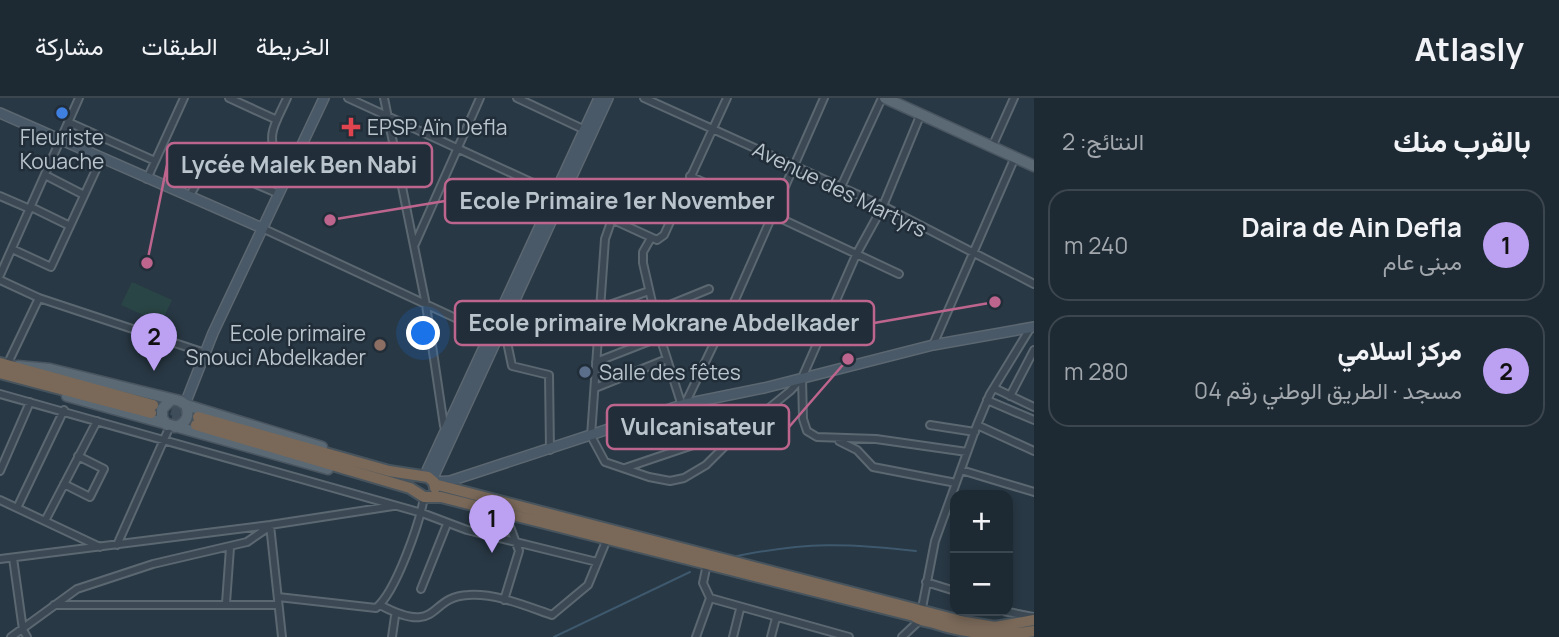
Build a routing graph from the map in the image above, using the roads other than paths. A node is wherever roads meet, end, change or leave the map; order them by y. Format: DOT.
graph roads {
  1 [pos="79,98"];
  2 [pos="184,98"];
  3 [pos="229,98"];
  4 [pos="287,98"];
  5 [pos="324,98"];
  6 [pos="348,98"];
  7 [pos="384,98"];
  8 [pos="480,98"];
  9 [pos="517,98"];
  10 [pos="599,98"];
  11 [pos="608,98"];
  12 [pos="644,98"];
  13 [pos="727,98"];
  14 [pos="824,98"];
  15 [pos="883,98"];
  16 [pos="1014,98"];
  17 [pos="0,113"];
  18 [pos="388,115"];
  19 [pos="920,116"];
  20 [pos="277,120"];
  21 [pos="68,122"];
  22 [pos="713,129"];
  23 [pos="588,132"];
  24 [pos="60,141"];
  25 [pos="992,147"];
  26 [pos="458,148"];
  27 [pos="1015,157"];
  28 [pos="101,159"];
  29 [pos="155,161"];
  30 [pos="793,165"];
  31 [pos="1034,166"];
  32 [pos="45,175"];
  33 [pos="690,176"];
  34 [pos="147,178"];
  35 [pos="265,187"];
  36 [pos="841,187"];
  37 [pos="722,191"];
  38 [pos="279,194"];
  39 [pos="560,194"];
  40 [pos="84,195"];
  41 [pos="0,197"];
  42 [pos="189,197"];
  43 [pos="883,206"];
  44 [pos="30,208"];
  45 [pos="771,214"];
  46 [pos="728,218"];
  47 [pos="612,219"];
  48 [pos="70,226"];
  49 [pos="262,228"];
  50 [pos="651,238"];
  51 [pos="415,246"];
  52 [pos="12,249"];
  53 [pos="973,253"];
  54 [pos="856,255"];
  55 [pos="899,274"];
  56 [pos="0,275"];
  57 [pos="0,280"];
  58 [pos="1034,284"];
  59 [pos="709,289"];
  60 [pos="649,291"];
  61 [pos="39,298"];
  62 [pos="426,305"];
  63 [pos="598,309"];
  64 [pos="654,311"];
  65 [pos="1033,327"];
  66 [pos="496,335"];
  67 [pos="596,335"];
  68 [pos="660,337"];
  69 [pos="933,345"];
  70 [pos="1034,350"];
  71 [pos="205,353"];
  72 [pos="667,359"];
  73 [pos="596,362"];
  74 [pos="2,369"];
  75 [pos="802,377"];
  76 [pos="594,388"];
  77 [pos="994,388"];
  78 [pos="0,394"];
  79 [pos="1010,396"];
  80 [pos="987,400"];
  81 [pos="30,402"];
  82 [pos="179,402"];
  83 [pos="684,405"];
  84 [pos="1034,407"];
  85 [pos="152,409"];
  86 [pos="64,410"];
  87 [pos="1034,420"];
  88 [pos="97,421"];
  89 [pos="930,425"];
  90 [pos="171,426"];
  91 [pos="452,429"];
  92 [pos="976,429"];
  93 [pos="591,436"];
  94 [pos="734,436"];
  95 [pos="838,440"];
  96 [pos="165,441"];
  97 [pos="696,444"];
  98 [pos="550,450"];
  99 [pos="1034,451"];
  100 [pos="967,452"];
  101 [pos="78,456"];
  102 [pos="625,468"];
  103 [pos="961,470"];
  104 [pos="0,471"];
  105 [pos="389,471"];
  106 [pos="429,480"];
  107 [pos="390,483"];
  108 [pos="956,483"];
  109 [pos="64,484"];
  110 [pos="1034,492"];
  111 [pos="423,494"];
  112 [pos="0,500"];
  113 [pos="397,505"];
  114 [pos="17,508"];
  115 [pos="422,513"];
  116 [pos="506,516"];
  117 [pos="44,521"];
  118 [pos="447,524"];
  119 [pos="270,526"];
  120 [pos="607,539"];
  121 [pos="518,542"];
  122 [pos="117,545"];
  123 [pos="100,547"];
  124 [pos="230,548"];
  125 [pos="13,558"];
  126 [pos="0,559"];
  127 [pos="597,562"];
  128 [pos="707,564"];
  129 [pos="926,582"];
  130 [pos="421,589"];
  131 [pos="950,589"];
  132 [pos="278,597"];
  133 [pos="710,598"];
  134 [pos="504,600"];
  135 [pos="226,603"];
  136 [pos="51,605"];
  137 [pos="278,605"];
  138 [pos="380,605"];
  139 [pos="740,608"];
  140 [pos="1013,613"];
  141 [pos="920,614"];
  142 [pos="395,616"];
  143 [pos="776,618"];
  144 [pos="1034,618"];
  145 [pos="810,627"];
  146 [pos="23,630"];
  147 [pos="1034,631"];
  148 [pos="840,636"];
  149 [pos="11,637"];
  150 [pos="27,637"];
  151 [pos="282,637"];
  152 [pos="392,637"];
  153 [pos="696,637"];
  154 [pos="733,637"];
  155 [pos="771,637"];
  156 [pos="807,637"];
  157 [pos="849,637"];
  158 [pos="902,637"];
  1 -- 21 [label="street"];
  2 -- 29 [label="street"];
  3 -- 20 [label="street"];
  4 -- 20 [label="street"];
  5 -- 38 [label="street"];
  6 -- 18 [label="street"];
  7 -- 18 [label="street"];
  8 -- 26 [label="street"];
  9 -- 23 [label="street"];
  10 -- 23 [label="street"];
  11 -- 23 [label="street"];
  12 -- 22 [label="street, Avenue des Martyrs"];
  13 -- 22 [label="street"];
  14 -- 30 [label="street"];
  15 -- 19 [label="main road"];
  15 -- 36 [label="street"];
  16 -- 25 [label="street"];
  17 -- 24 [label="street"];
  18 -- 26 [label="street"];
  18 -- 51 [label="street"];
  19 -- 25 [label="main road"];
  19 -- 43 [label="street"];
  20 -- 35 [label="street"];
  21 -- 24 [label="street"];
  21 -- 29 [label="street"];
  22 -- 30 [label="street, Avenue des Martyrs"];
  22 -- 33 [label="street"];
  23 -- 39 [label="street"];
  24 -- 28 [label="street"];
  24 -- 32 [label="street"];
  25 -- 27 [label="main road"];
  26 -- 39 [label="street"];
  26 -- 51 [label="street"];
  27 -- 31 [label="main road"];
  27 -- 53 [label="street"];
  28 -- 34 [label="street"];
  28 -- 40 [label="street"];
  29 -- 34 [label="street"];
  30 -- 36 [label="street, Avenue des Martyrs"];
  30 -- 45 [label="street"];
  32 -- 40 [label="street"];
  32 -- 44 [label="street"];
  33 -- 37 [label="street"];
  33 -- 50 [label="street"];
  34 -- 42 [label="street"];
  35 -- 38 [label="street"];
  35 -- 42 [label="street"];
  36 -- 43 [label="street, Avenue des Martyrs"];
  37 -- 45 [label="street"];
  37 -- 46 [label="street"];
  38 -- 49 [label="street"];
  39 -- 47 [label="street"];
  39 -- 66 [label="street"];
  40 -- 48 [label="street"];
  41 -- 44 [label="street"];
  42 -- 49 [label="street"];
  43 -- 53 [label="street, Avenue des Martyrs"];
  43 -- 54 [label="street"];
  44 -- 48 [label="street"];
  44 -- 52 [label="street"];
  45 -- 54 [label="street"];
  45 -- 83 [label="street"];
  47 -- 50 [label="street"];
  47 -- 63 [label="street"];
  48 -- 52 [label="street"];
  49 -- 62 [label="street"];
  49 -- 71 [label="street"];
  50 -- 60 [label="street"];
  51 -- 62 [label="street"];
  52 -- 56 [label="street"];
  53 -- 58 [label="street, Avenue des Martyrs"];
  53 -- 69 [label="street"];
  54 -- 55 [label="street"];
  54 -- 75 [label="street"];
  57 -- 61 [label="street"];
  59 -- 64 [label="street"];
  60 -- 63 [label="street"];
  60 -- 64 [label="street"];
  61 -- 71 [label="street"];
  61 -- 74 [label="street"];
  62 -- 66 [label="street"];
  62 -- 91 [label="street"];
  63 -- 67 [label="street"];
  64 -- 67 [label="street"];
  64 -- 68 [label="street"];
  65 -- 69 [label="street"];
  65 -- 77 [label="street"];
  66 -- 91 [label="street"];
  66 -- 98 [label="street"];
  67 -- 73 [label="street"];
  68 -- 72 [label="street"];
  68 -- 73 [label="street"];
  69 -- 75 [label="street"];
  70 -- 79 [label="street"];
  71 -- 82 [label="street"];
  72 -- 76 [label="street"];
  72 -- 83 [label="street"];
  73 -- 76 [label="street"];
  74 -- 82 [label="main road"];
  74 -- 85 [label="highway"];
  74 -- 90 [label="main road"];
  75 -- 83 [label="street"];
  75 -- 94 [label="street"];
  75 -- 95 [label="street"];
  76 -- 93 [label="street"];
  77 -- 79 [label="street"];
  77 -- 80 [label="street"];
  78 -- 81 [label="street"];
  79 -- 84 [label="street"];
  80 -- 87 [label="street"];
  80 -- 92 [label="street"];
  81 -- 86 [label="street"];
  81 -- 104 [label="street"];
  82 -- 90 [label="main road"];
  82 -- 90 [label="main road"];
  82 -- 105 [label="main road"];
  83 -- 93 [label="street"];
  83 -- 97 [label="street"];
  86 -- 88 [label="street"];
  86 -- 114 [label="street"];
  88 -- 96 [label="street"];
  88 -- 101 [label="street"];
  89 -- 92 [label="street"];
  90 -- 96 [label="street"];
  90 -- 107 [label="main road"];
  91 -- 106 [label="street"];
  92 -- 99 [label="street"];
  92 -- 100 [label="street"];
  93 -- 98 [label="street"];
  93 -- 102 [label="street"];
  94 -- 97 [label="street"];
  94 -- 102 [label="street"];
  95 -- 100 [label="street"];
  95 -- 108 [label="street"];
  96 -- 113 [label="street"];
  96 -- 122 [label="street"];
  97 -- 102 [label="street"];
  98 -- 106 [label="street"];
  100 -- 103 [label="street"];
  101 -- 109 [label="street"];
  101 -- 109 [label="street"];
  103 -- 108 [label="street"];
  103 -- 110 [label="street"];
  105 -- 106 [label="highway"];
  105 -- 107 [label="highway"];
  106 -- 111 [label="highway"];
  106 -- 111 [label="highway"];
  106 -- 141 [label="highway"];
  107 -- 111 [label="highway"];
  108 -- 129 [label="street"];
  109 -- 117 [label="street"];
  111 -- 115 [label="street"];
  111 -- 116 [label="highway"];
  112 -- 114 [label="street"];
  113 -- 115 [label="street"];
  113 -- 119 [label="street"];
  114 -- 117 [label="street"];
  115 -- 118 [label="street"];
  115 -- 138 [label="street"];
  116 -- 120 [label="highway"];
  116 -- 121 [label="street"];
  117 -- 123 [label="street"];
  118 -- 121 [label="street"];
  118 -- 130 [label="street"];
  119 -- 122 [label="street"];
  119 -- 124 [label="street"];
  119 -- 132 [label="street"];
  120 -- 127 [label="street"];
  120 -- 128 [label="highway"];
  121 -- 127 [label="street"];
  121 -- 134 [label="street"];
  122 -- 123 [label="street"];
  123 -- 125 [label="street"];
  124 -- 135 [label="street"];
  124 -- 136 [label="street"];
  125 -- 126 [label="street"];
  125 -- 146 [label="street"];
  127 -- 134 [label="street"];
  128 -- 133 [label="street"];
  128 -- 141 [label="highway"];
  129 -- 131 [label="street"];
  129 -- 141 [label="street"];
  132 -- 137 [label="street"];
  132 -- 138 [label="street"];
  133 -- 139 [label="street"];
  133 -- 153 [label="street"];
  134 -- 142 [label="street"];
  135 -- 136 [label="street"];
  135 -- 137 [label="street"];
  136 -- 146 [label="street"];
  137 -- 151 [label="street"];
  138 -- 142 [label="street"];
  139 -- 143 [label="street"];
  139 -- 154 [label="street"];
  140 -- 144 [label="street"];
  141 -- 144 [label="highway"];
  141 -- 147 [label="highway"];
  141 -- 158 [label="street"];
  142 -- 152 [label="street"];
  143 -- 145 [label="street"];
  143 -- 155 [label="street"];
  145 -- 148 [label="street"];
  145 -- 156 [label="street"];
  146 -- 149 [label="street"];
  146 -- 150 [label="street"];
  148 -- 157 [label="street"];
}
